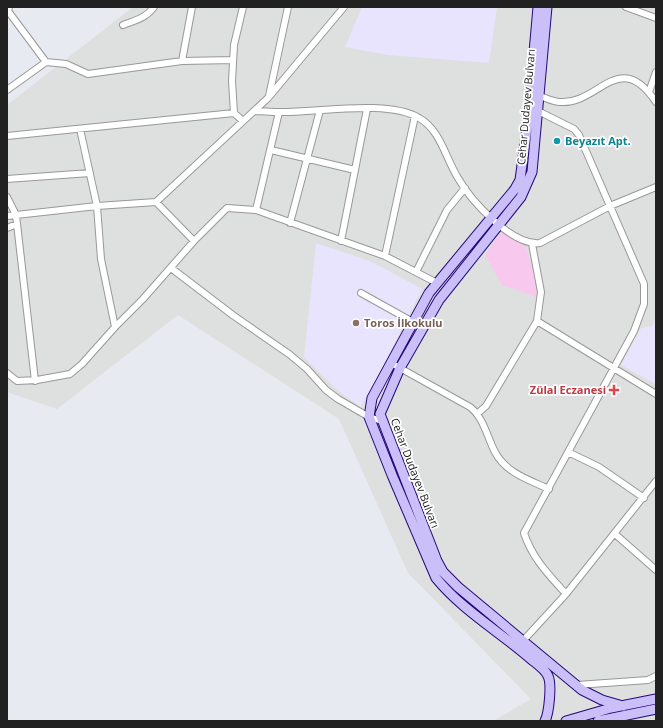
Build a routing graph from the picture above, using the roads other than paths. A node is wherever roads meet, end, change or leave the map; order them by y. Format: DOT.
graph roads {
  1 [pos="9,7"];
  2 [pos="154,7"];
  3 [pos="192,7"];
  4 [pos="243,7"];
  5 [pos="288,7"];
  6 [pos="344,7"];
  7 [pos="538,7"];
  8 [pos="547,7"];
  9 [pos="626,7"];
  10 [pos="656,18"];
  11 [pos="123,25"];
  12 [pos="234,60"];
  13 [pos="182,61"];
  14 [pos="46,62"];
  15 [pos="656,72"];
  16 [pos="7,90"];
  17 [pos="649,92"];
  18 [pos="540,96"];
  19 [pos="268,98"];
  20 [pos="656,102"];
  21 [pos="367,109"];
  22 [pos="320,110"];
  23 [pos="254,111"];
  24 [pos="538,111"];
  25 [pos="279,112"];
  26 [pos="234,113"];
  27 [pos="415,116"];
  28 [pos="243,121"];
  29 [pos="80,129"];
  30 [pos="7,136"];
  31 [pos="271,150"];
  32 [pos="307,158"];
  33 [pos="355,170"];
  34 [pos="90,173"];
  35 [pos="7,179"];
  36 [pos="656,187"];
  37 [pos="466,188"];
  38 [pos="7,197"];
  39 [pos="156,202"];
  40 [pos="98,206"];
  41 [pos="610,206"];
  42 [pos="256,210"];
  43 [pos="16,215"];
  44 [pos="7,216"];
  45 [pos="490,219"];
  46 [pos="290,223"];
  47 [pos="16,224"];
  48 [pos="500,224"];
  49 [pos="7,228"];
  50 [pos="194,241"];
  51 [pos="341,241"];
  52 [pos="532,244"];
  53 [pos="385,256"];
  54 [pos="171,268"];
  55 [pos="416,272"];
  56 [pos="437,283"];
  57 [pos="361,293"];
  58 [pos="537,321"];
  59 [pos="413,322"];
  60 [pos="115,327"];
  61 [pos="391,363"];
  62 [pos="400,368"];
  63 [pos="614,369"];
  64 [pos="7,373"];
  65 [pos="35,380"];
  66 [pos="656,394"];
  67 [pos="478,414"];
  68 [pos="369,417"];
  69 [pos="382,421"];
  70 [pos="568,452"];
  71 [pos="656,481"];
  72 [pos="549,488"];
  73 [pos="654,488"];
  74 [pos="644,498"];
  75 [pos="615,534"];
  76 [pos="656,570"];
  77 [pos="566,594"];
  78 [pos="521,644"];
  79 [pos="656,676"];
  80 [pos="576,685"];
  81 [pos="656,699"];
  82 [pos="623,706"];
  83 [pos="656,709"];
  84 [pos="545,721"];
  85 [pos="566,721"];
  86 [pos="598,721"];
  1 -- 14 [label="street"];
  2 -- 11 [label="street"];
  3 -- 13 [label="street"];
  4 -- 12 [label="street"];
  5 -- 19 [label="street"];
  6 -- 19 [label="street"];
  7 -- 45 [label="street, Cehar Dudayev Bulvarı"];
  8 -- 18 [label="street, Cehar Dudayev Bulvarı"];
  9 -- 10 [label="street"];
  12 -- 13 [label="street"];
  12 -- 26 [label="street"];
  13 -- 14 [label="street"];
  14 -- 16 [label="street"];
  15 -- 17 [label="street"];
  17 -- 18 [label="street"];
  17 -- 20 [label="street"];
  18 -- 24 [label="street, Cehar Dudayev Bulvarı"];
  19 -- 23 [label="street"];
  21 -- 22 [label="street"];
  21 -- 27 [label="street"];
  21 -- 33 [label="street"];
  22 -- 25 [label="street"];
  22 -- 32 [label="street"];
  23 -- 25 [label="street"];
  23 -- 28 [label="street"];
  24 -- 41 [label="street"];
  24 -- 48 [label="street, Cehar Dudayev Bulvarı"];
  25 -- 31 [label="street"];
  26 -- 28 [label="street"];
  26 -- 29 [label="street"];
  27 -- 37 [label="street"];
  27 -- 53 [label="street"];
  28 -- 39 [label="street"];
  29 -- 30 [label="street"];
  29 -- 34 [label="street"];
  31 -- 32 [label="street"];
  31 -- 42 [label="street"];
  32 -- 33 [label="street"];
  32 -- 46 [label="street"];
  33 -- 51 [label="street"];
  34 -- 35 [label="street"];
  34 -- 40 [label="street"];
  36 -- 41 [label="street"];
  37 -- 45 [label="street"];
  37 -- 55 [label="street"];
  38 -- 43 [label="street"];
  39 -- 40 [label="street"];
  39 -- 50 [label="street"];
  40 -- 43 [label="street"];
  40 -- 60 [label="street"];
  41 -- 52 [label="street"];
  41 -- 63 [label="street"];
  42 -- 46 [label="street"];
  42 -- 50 [label="street"];
  43 -- 44 [label="street"];
  43 -- 47 [label="street"];
  45 -- 48 [label="street"];
  45 -- 56 [label="street, Cehar Dudayev Bulvarı"];
  46 -- 51 [label="street"];
  47 -- 49 [label="street"];
  47 -- 65 [label="street"];
  48 -- 52 [label="street"];
  48 -- 62 [label="street, Cehar Dudayev Bulvarı"];
  50 -- 54 [label="street"];
  51 -- 53 [label="street"];
  52 -- 58 [label="street"];
  53 -- 55 [label="street"];
  54 -- 60 [label="street"];
  54 -- 68 [label="street"];
  55 -- 56 [label="street"];
  56 -- 59 [label="street, Cehar Dudayev Bulvarı"];
  57 -- 59 [label="street"];
  58 -- 63 [label="street"];
  58 -- 67 [label="street"];
  59 -- 61 [label="street, Cehar Dudayev Bulvarı"];
  60 -- 65 [label="street"];
  61 -- 62 [label="street"];
  61 -- 68 [label="street, Cehar Dudayev Bulvarı"];
  62 -- 67 [label="street"];
  62 -- 69 [label="street, Cehar Dudayev Bulvarı"];
  63 -- 66 [label="street"];
  63 -- 70 [label="street"];
  64 -- 65 [label="street"];
  67 -- 72 [label="street"];
  68 -- 69 [label="street"];
  68 -- 78 [label="street, Cehar Dudayev Bulvarı"];
  69 -- 78 [label="street, Cehar Dudayev Bulvarı"];
  70 -- 72 [label="street"];
  70 -- 74 [label="street"];
  71 -- 73 [label="street"];
  72 -- 77 [label="street"];
  73 -- 74 [label="street"];
  74 -- 75 [label="street"];
  75 -- 76 [label="street"];
  75 -- 77 [label="street"];
  77 -- 78 [label="street"];
  78 -- 80 [label="street, Cehar Dudayev Bulvarı"];
  78 -- 84 [label="street, Cehar Dudayev Bulvarı"];
  79 -- 80 [label="street"];
  80 -- 82 [label="street, Cehar Dudayev Bulvarı"];
  81 -- 82 [label="street"];
  82 -- 85 [label="street"];
  83 -- 86 [label="street"];
}
